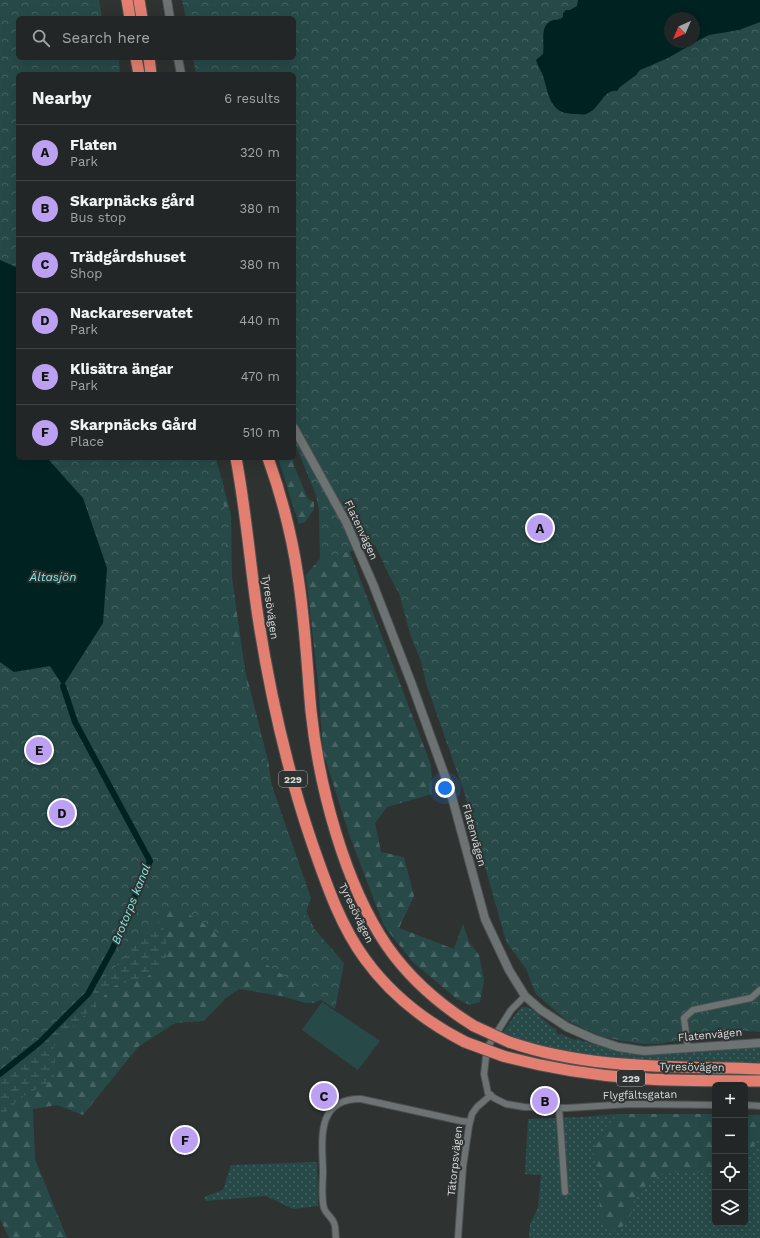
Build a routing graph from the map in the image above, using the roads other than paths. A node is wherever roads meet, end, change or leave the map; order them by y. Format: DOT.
graph roads {
  1 [pos="127,0"];
  2 [pos="139,0"];
  3 [pos="167,0"];
  4 [pos="130,16"];
  5 [pos="142,16"];
  6 [pos="170,16"];
  7 [pos="136,60"];
  8 [pos="149,60"];
  9 [pos="178,60"];
  10 [pos="139,72"];
  11 [pos="151,72"];
  12 [pos="181,72"];
  13 [pos="296,432"];
  14 [pos="236,460"];
  15 [pos="269,460"];
  16 [pos="760,990"];
  17 [pos="524,996"];
  18 [pos="760,1042"];
  19 [pos="688,1048"];
  20 [pos="760,1069"];
  21 [pos="760,1081"];
  22 [pos="491,1095"];
  23 [pos="712,1105"];
  24 [pos="748,1105"];
  25 [pos="760,1106"];
  26 [pos="559,1108"];
  27 [pos="470,1122"];
  28 [pos="565,1192"];
  29 [pos="336,1238"];
  30 [pos="458,1238"];
  1 -- 4 [label="highway"];
  2 -- 5 [label="highway"];
  3 -- 6 [label="street"];
  7 -- 10 [label="highway"];
  8 -- 11 [label="highway"];
  9 -- 12 [label="street"];
  13 -- 17 [label="street, Flatenvägen"];
  14 -- 21 [label="highway, Tyresövägen / 229, bridge"];
  15 -- 20 [label="highway, Tyresövägen / 229, bridge"];
  16 -- 19 [label="street"];
  17 -- 19 [label="street, Flatenvägen"];
  17 -- 22 [label="street"];
  18 -- 19 [label="street, Flatenvägen"];
  22 -- 26 [label="street, Flygfältsgatan"];
  22 -- 27 [label="street, Tätorpsvägen"];
  23 -- 26 [label="street, Flygfältsgatan"];
  24 -- 25 [label="street"];
  26 -- 28 [label="street"];
  27 -- 29 [label="street"];
  27 -- 30 [label="street, Tätorpsvägen"];
}
